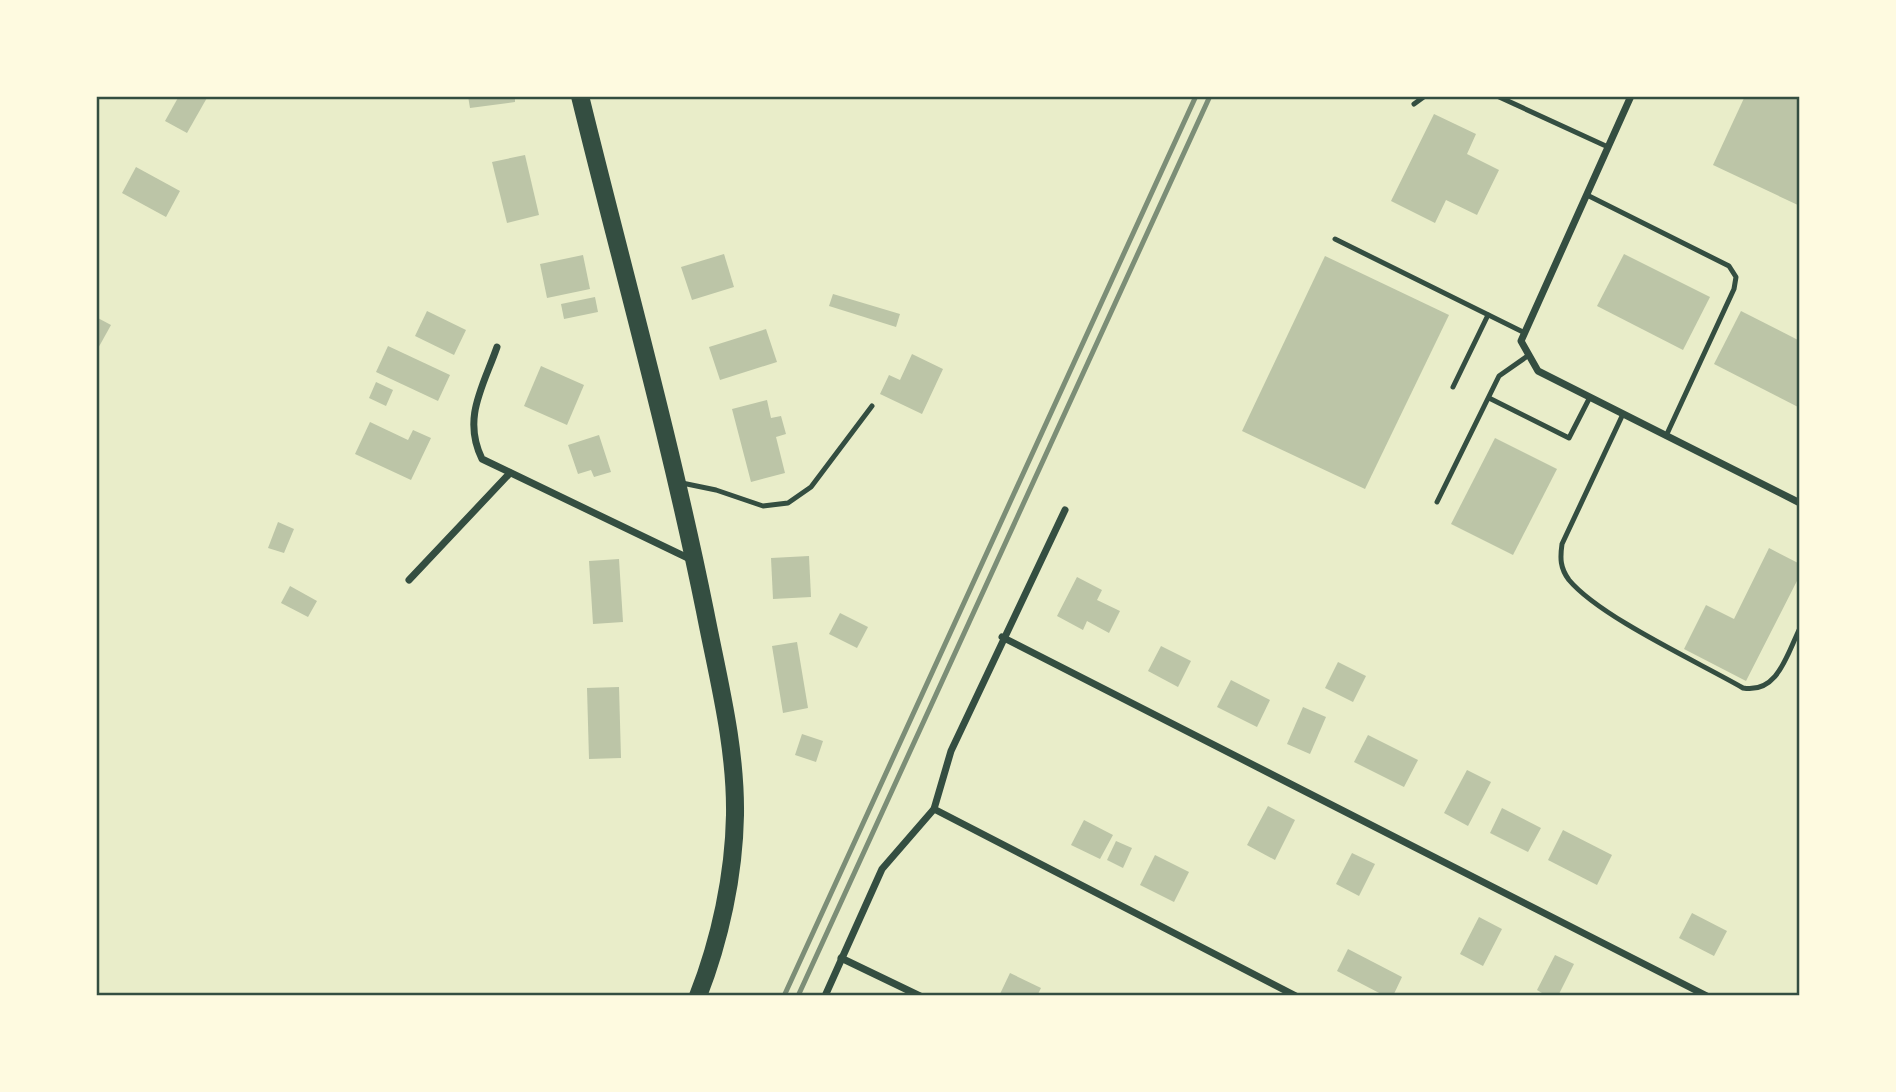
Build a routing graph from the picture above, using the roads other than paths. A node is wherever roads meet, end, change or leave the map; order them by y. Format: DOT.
graph roads {
  1 [pos="580,96"];
  2 [pos="1425,96"];
  3 [pos="1497,96"];
  4 [pos="1631,96"];
  5 [pos="1415,104"];
  6 [pos="1608,147"];
  7 [pos="1587,195"];
  8 [pos="1335,239"];
  9 [pos="1488,315"];
  10 [pos="1523,337"];
  11 [pos="498,347"];
  12 [pos="1529,355"];
  13 [pos="1453,387"];
  14 [pos="1489,397"];
  15 [pos="1590,397"];
  16 [pos="872,406"];
  17 [pos="1623,414"];
  18 [pos="1666,436"];
  19 [pos="510,473"];
  20 [pos="675,481"];
  21 [pos="1437,502"];
  22 [pos="1800,503"];
  23 [pos="1065,510"];
  24 [pos="695,561"];
  25 [pos="409,580"];
  26 [pos="1800,628"];
  27 [pos="1002,637"];
  28 [pos="934,809"];
  29 [pos="841,958"];
  30 [pos="698,996"];
  31 [pos="825,996"];
  32 [pos="920,996"];
  33 [pos="1296,996"];
  34 [pos="1707,996"];
  1 -- 20 [label="main road"];
  2 -- 5 [label="lane"];
  3 -- 6 [label="lane"];
  4 -- 6 [label="street"];
  6 -- 7 [label="street"];
  7 -- 10 [label="street"];
  7 -- 18 [label="lane"];
  8 -- 9 [label="lane"];
  9 -- 10 [label="lane"];
  9 -- 13 [label="lane"];
  10 -- 12 [label="street"];
  11 -- 19 [label="street"];
  12 -- 14 [label="lane"];
  12 -- 15 [label="street"];
  14 -- 15 [label="lane"];
  14 -- 21 [label="lane"];
  15 -- 17 [label="street"];
  16 -- 20 [label="lane"];
  17 -- 18 [label="street"];
  17 -- 26 [label="lane"];
  18 -- 22 [label="street"];
  19 -- 24 [label="street"];
  19 -- 25 [label="street"];
  20 -- 24 [label="main road"];
  23 -- 27 [label="street"];
  24 -- 30 [label="main road"];
  27 -- 28 [label="street"];
  27 -- 34 [label="street"];
  28 -- 29 [label="street"];
  28 -- 33 [label="street"];
  29 -- 31 [label="street"];
  29 -- 32 [label="street"];
}
